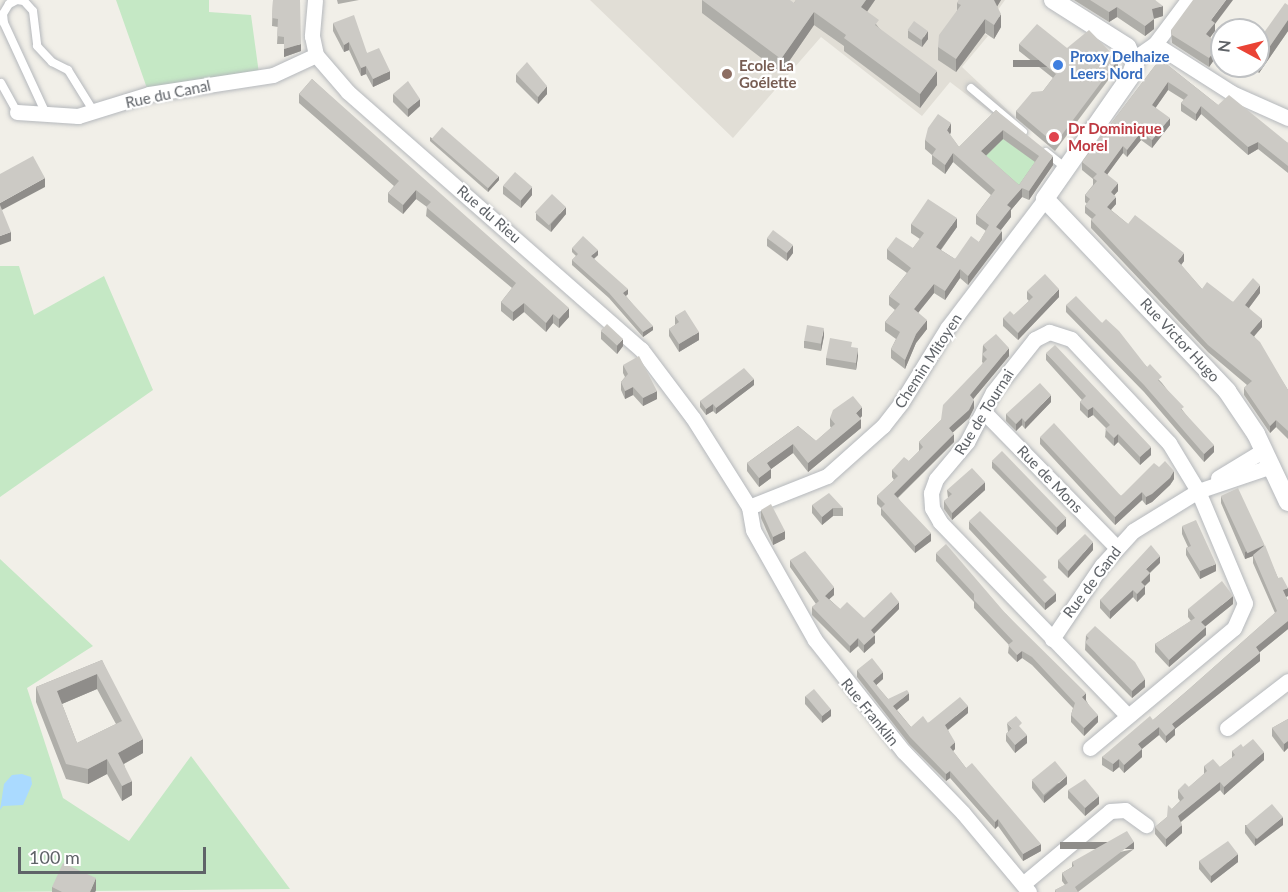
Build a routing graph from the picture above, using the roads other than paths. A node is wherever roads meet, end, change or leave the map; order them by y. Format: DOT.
graph roads {
  1 [pos="17,0"];
  2 [pos="315,0"];
  3 [pos="1053,0"];
  4 [pos="1188,0"];
  5 [pos="1155,44"];
  6 [pos="316,55"];
  7 [pos="1135,58"];
  8 [pos="1,83"];
  9 [pos="971,88"];
  10 [pos="17,112"];
  11 [pos="94,112"];
  12 [pos="46,114"];
  13 [pos="1288,118"];
  14 [pos="1031,139"];
  15 [pos="1040,146"];
  16 [pos="1066,168"];
  17 [pos="1045,199"];
  18 [pos="984,412"];
  19 [pos="1268,458"];
  20 [pos="1198,491"];
  21 [pos="1288,502"];
  22 [pos="749,507"];
  23 [pos="1116,547"];
  24 [pos="1052,639"];
  25 [pos="1288,681"];
  26 [pos="1128,716"];
  27 [pos="1227,728"];
  28 [pos="1090,748"];
  29 [pos="1146,825"];
  30 [pos="1027,888"];
  1 -- 11 [label="lane"];
  1 -- 12 [label="lane"];
  2 -- 6 [label="street"];
  3 -- 7 [label="street"];
  4 -- 5 [label="street"];
  5 -- 7 [label="street"];
  5 -- 13 [label="street"];
  6 -- 11 [label="street, Rue du Canal"];
  6 -- 22 [label="street, Rue du Rieu"];
  7 -- 16 [label="street"];
  8 -- 10 [label="lane"];
  9 -- 14 [label="lane"];
  10 -- 12 [label="street, Rue du Canal"];
  11 -- 12 [label="street, Rue du Canal"];
  15 -- 16 [label="lane"];
  16 -- 17 [label="street"];
  17 -- 19 [label="street, Rue Victor Hugo"];
  17 -- 22 [label="street, Chemin Mitoyen"];
  18 -- 20 [label="street, Rue de Tournai"];
  18 -- 23 [label="street, Rue de Mons"];
  18 -- 24 [label="street, Rue de Tournai"];
  19 -- 20 [label="street"];
  19 -- 21 [label="street, Rue Victor Hugo"];
  20 -- 23 [label="street, Rue de Gand"];
  20 -- 26 [label="street, Rue de Tournai"];
  22 -- 30 [label="street, Rue Franklin"];
  23 -- 24 [label="street, Rue de Gand"];
  24 -- 26 [label="street, Rue de Tournai"];
  25 -- 27 [label="street"];
  26 -- 28 [label="street, Rue de Tournai"];
  29 -- 30 [label="street"];
}
